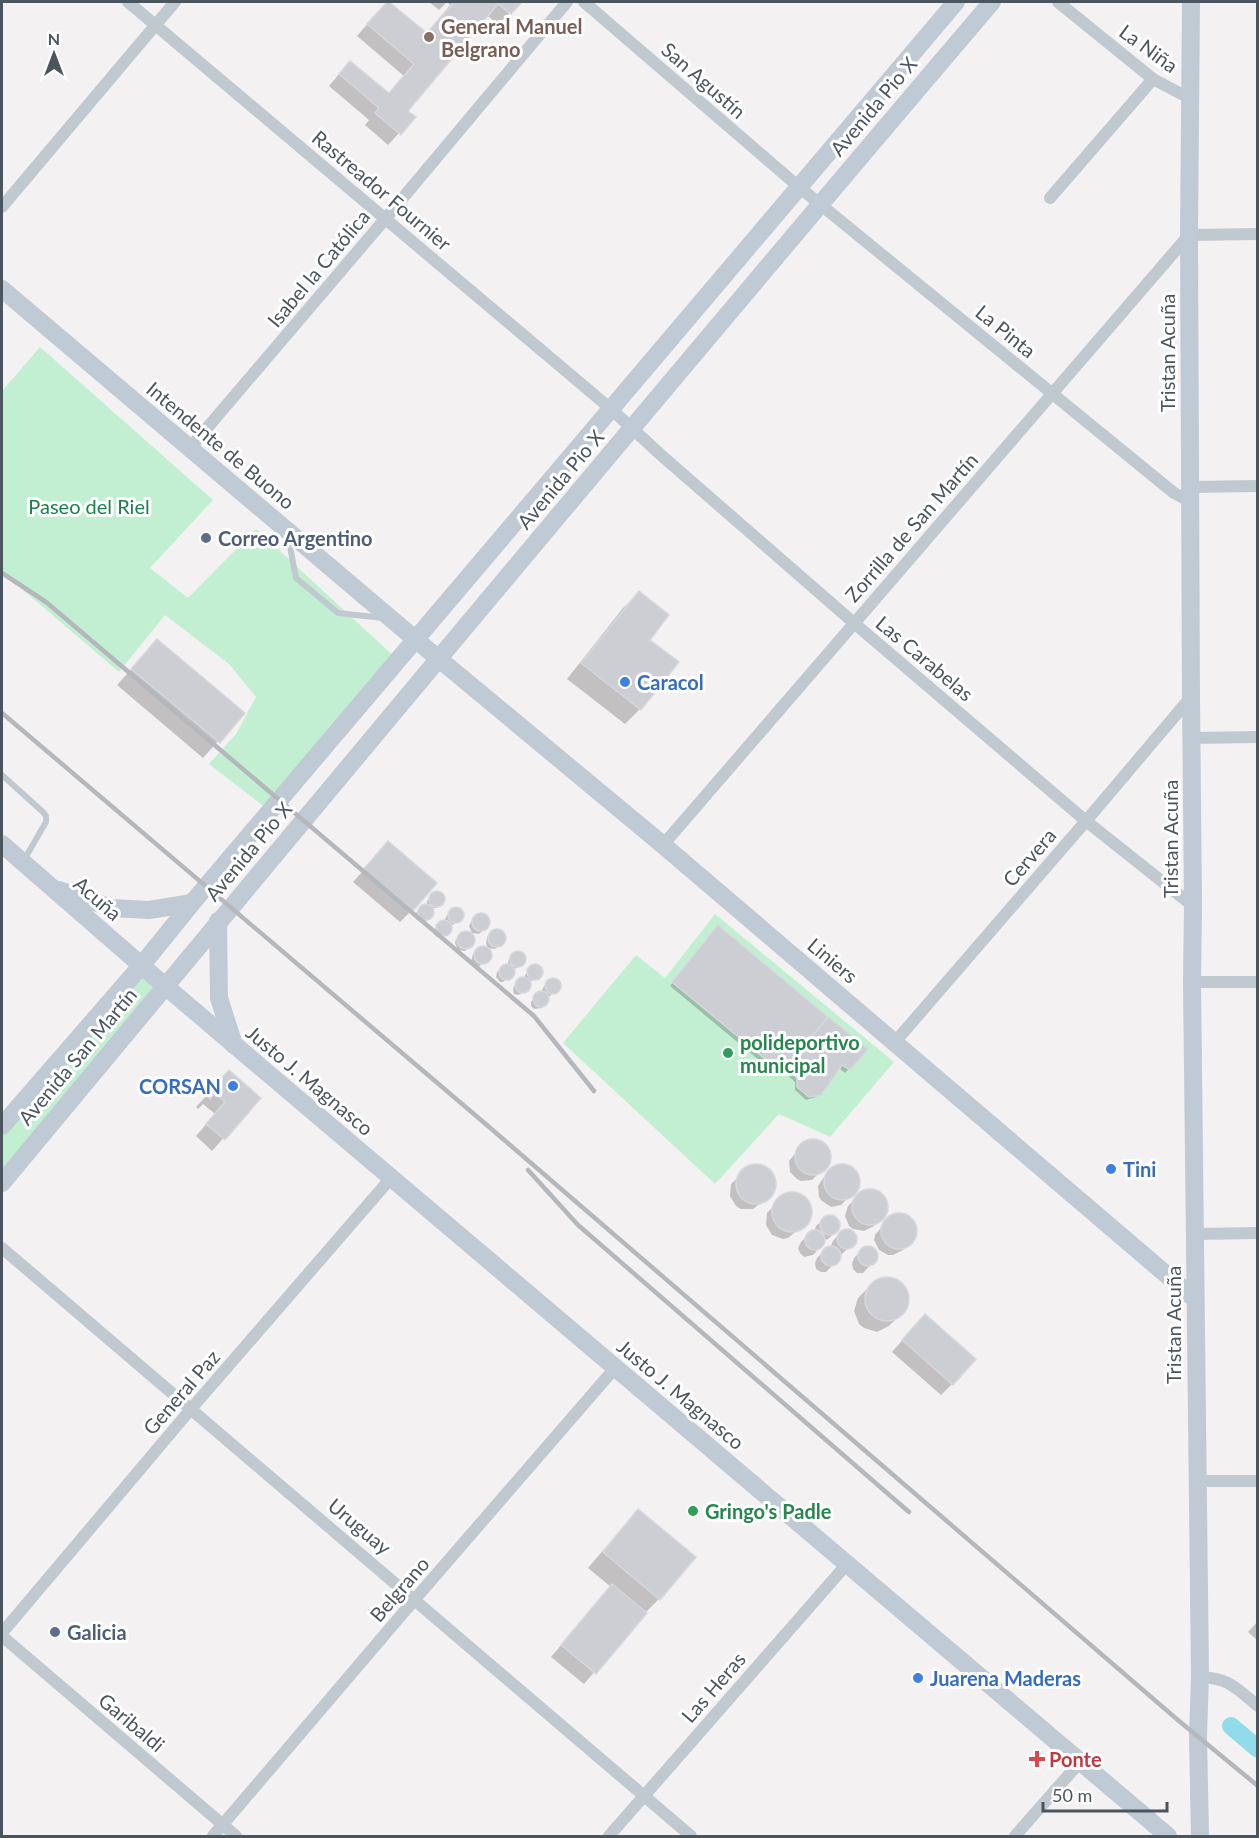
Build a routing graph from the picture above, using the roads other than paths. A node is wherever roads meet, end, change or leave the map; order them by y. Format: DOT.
graph roads {
  1 [pos="128,2"];
  2 [pos="175,2"];
  3 [pos="567,2"];
  4 [pos="584,2"];
  5 [pos="956,2"];
  6 [pos="992,2"];
  7 [pos="1059,2"];
  8 [pos="1191,2"];
  9 [pos="155,24"];
  10 [pos="1153,79"];
  11 [pos="1191,99"];
  12 [pos="799,187"];
  13 [pos="1050,198"];
  14 [pos="819,204"];
  15 [pos="2,207"];
  16 [pos="386,219"];
  17 [pos="1257,234"];
  18 [pos="1189,235"];
  19 [pos="2,289"];
  20 [pos="1052,393"];
  21 [pos="611,409"];
  22 [pos="632,428"];
  23 [pos="190,448"];
  24 [pos="1257,486"];
  25 [pos="1190,494"];
  26 [pos="286,530"];
  27 [pos="392,619"];
  28 [pos="854,624"];
  29 [pos="415,639"];
  30 [pos="438,659"];
  31 [pos="1191,697"];
  32 [pos="1257,737"];
  33 [pos="1192,738"];
  34 [pos="2,775"];
  35 [pos="1086,821"];
  36 [pos="2,844"];
  37 [pos="663,845"];
  38 [pos="22,863"];
  39 [pos="51,887"];
  40 [pos="192,903"];
  41 [pos="1193,906"];
  42 [pos="218,921"];
  43 [pos="141,966"];
  44 [pos="1192,982"];
  45 [pos="1257,982"];
  46 [pos="165,986"];
  47 [pos="895,1042"];
  48 [pos="234,1045"];
  49 [pos="2,1126"];
  50 [pos="391,1178"];
  51 [pos="2,1183"];
  52 [pos="1257,1233"];
  53 [pos="1195,1234"];
  54 [pos="2,1248"];
  55 [pos="1195,1299"];
  56 [pos="615,1368"];
  57 [pos="191,1409"];
  58 [pos="1197,1481"];
  59 [pos="1257,1481"];
  60 [pos="847,1564"];
  61 [pos="415,1599"];
  62 [pos="2,1635"];
  63 [pos="1200,1677"];
  64 [pos="1257,1706"];
  65 [pos="1080,1762"];
  66 [pos="643,1796"];
  67 [pos="223,1825"];
  68 [pos="213,1836"];
  69 [pos="236,1836"];
  70 [pos="609,1836"];
  71 [pos="691,1836"];
  72 [pos="1014,1836"];
  73 [pos="1168,1836"];
  74 [pos="1200,1836"];
  1 -- 9 [label="street, Rastreador Fournier"];
  2 -- 9 [label="street"];
  3 -- 16 [label="street, Isabel la Católica"];
  4 -- 12 [label="street, San Agustín"];
  5 -- 12 [label="main road, Avenida Pio X"];
  6 -- 14 [label="main road, Avenida Pio X"];
  7 -- 10 [label="street, La Niña"];
  8 -- 11 [label="main road, Tristan Acuña"];
  9 -- 15 [label="street"];
  9 -- 16 [label="street, Rastreador Fournier"];
  10 -- 11 [label="street, La Niña"];
  10 -- 13 [label="street"];
  11 -- 18 [label="main road, Tristan Acuña"];
  12 -- 14 [label="street, La Pinta"];
  12 -- 21 [label="main road, Avenida Pio X"];
  14 -- 20 [label="street, La Pinta"];
  14 -- 22 [label="main road, Avenida Pio X"];
  16 -- 21 [label="street, Rastreador Fournier"];
  16 -- 23 [label="street, Isabel la Católica"];
  17 -- 18 [label="street"];
  18 -- 20 [label="street, Zorrilla de San Martín"];
  18 -- 25 [label="main road, Tristan Acuña"];
  19 -- 23 [label="main road, Intendente de Buono"];
  20 -- 25 [label="street, La Pinta"];
  20 -- 28 [label="street, Zorrilla de San Martín"];
  21 -- 22 [label="street, Las Carabelas"];
  21 -- 29 [label="main road, Avenida Pio X"];
  22 -- 28 [label="street, Las Carabelas"];
  22 -- 30 [label="main road, Avenida Pio X"];
  23 -- 26 [label="main road, Intendente de Buono"];
  24 -- 25 [label="street"];
  25 -- 31 [label="main road, Tristan Acuña"];
  26 -- 27 [label="main road, Intendente de Buono"];
  26 -- 27 [label="lane"];
  27 -- 29 [label="main road, Intendente de Buono"];
  28 -- 35 [label="street, Las Carabelas"];
  28 -- 37 [label="street, Zorrilla de San Martín"];
  29 -- 30 [label="main road, Intendente de Buono"];
  29 -- 40 [label="main road, Avenida Pio X"];
  30 -- 37 [label="main road, Liniers"];
  30 -- 42 [label="main road, Avenida Pio X"];
  31 -- 33 [label="main road, Tristan Acuña"];
  31 -- 35 [label="street, Cervera"];
  32 -- 33 [label="street"];
  33 -- 41 [label="main road, Tristan Acuña"];
  34 -- 38 [label="lane"];
  35 -- 41 [label="street, Las Carabelas"];
  35 -- 47 [label="street, Cervera"];
  36 -- 38 [label="main road, Acuña"];
  37 -- 47 [label="main road, Liniers"];
  38 -- 39 [label="main road, Acuña"];
  39 -- 40 [label="main road"];
  39 -- 43 [label="main road, Acuña"];
  40 -- 43 [label="main road, Avenida Pio X"];
  41 -- 44 [label="main road, Tristan Acuña"];
  42 -- 46 [label="main road, Avenida Pio X"];
  42 -- 48 [label="main road"];
  43 -- 46 [label="main road, Acuña"];
  43 -- 49 [label="main road, Avenida San Martín"];
  44 -- 45 [label="street"];
  44 -- 53 [label="main road, Tristan Acuña"];
  46 -- 48 [label="main road, Justo J. Magnasco"];
  46 -- 51 [label="main road, Avenida San Martín"];
  47 -- 55 [label="main road, Liniers"];
  48 -- 50 [label="main road, Justo J. Magnasco"];
  50 -- 56 [label="main road, Justo J. Magnasco"];
  50 -- 57 [label="street, General Paz"];
  52 -- 53 [label="street"];
  53 -- 55 [label="main road, Tristan Acuña"];
  54 -- 57 [label="street, Uruguay"];
  55 -- 58 [label="main road, Tristan Acuña"];
  56 -- 60 [label="main road, Justo J. Magnasco"];
  56 -- 61 [label="street, Belgrano"];
  57 -- 61 [label="street, Uruguay"];
  57 -- 62 [label="street, General Paz"];
  58 -- 59 [label="street"];
  58 -- 63 [label="main road, Tristan Acuña"];
  60 -- 65 [label="main road, Justo J. Magnasco"];
  60 -- 66 [label="street, Las Heras"];
  61 -- 66 [label="street, Uruguay"];
  61 -- 67 [label="street, Belgrano"];
  62 -- 67 [label="street, Garibaldi"];
  63 -- 64 [label="street"];
  63 -- 74 [label="main road, Tristan Acuña"];
  65 -- 72 [label="street"];
  65 -- 73 [label="main road, Justo J. Magnasco"];
  66 -- 70 [label="street, Las Heras"];
  66 -- 71 [label="street, Uruguay"];
  67 -- 68 [label="street, Belgrano"];
  67 -- 69 [label="street, Garibaldi"];
}
